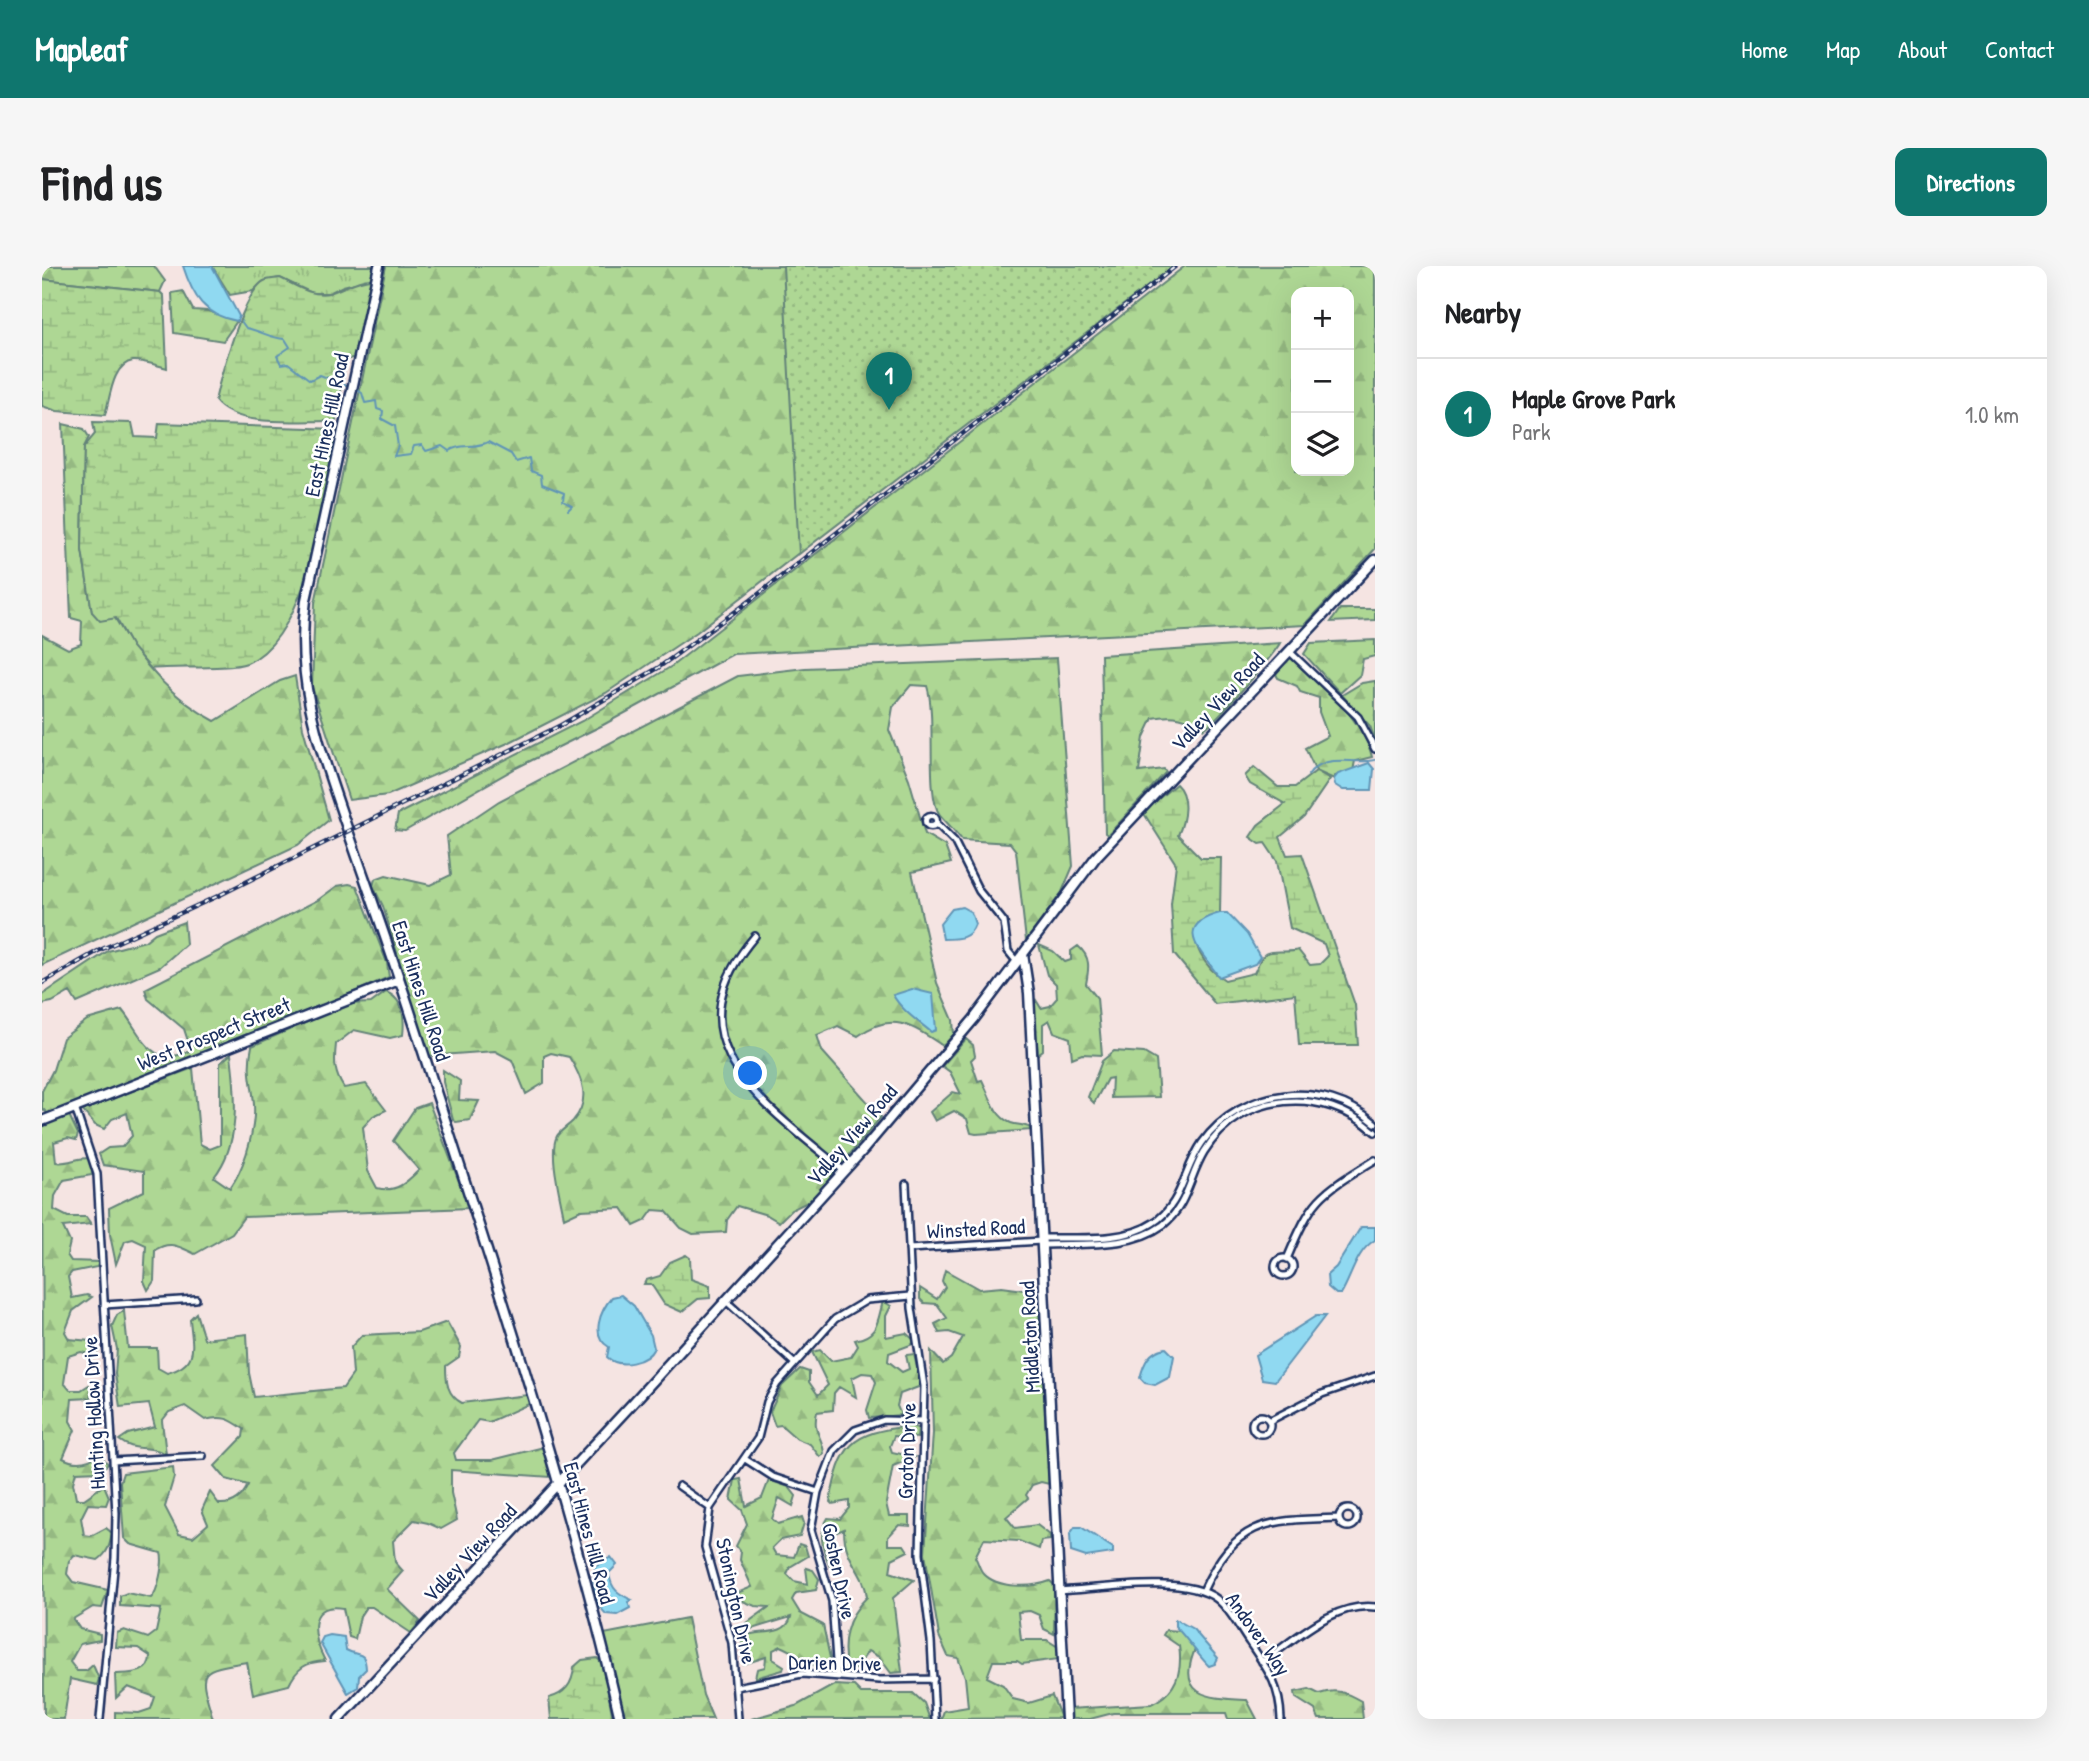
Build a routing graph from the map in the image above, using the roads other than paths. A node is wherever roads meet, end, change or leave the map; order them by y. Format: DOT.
graph roads {
  1 [pos="379,266"];
  2 [pos="1375,560"];
  3 [pos="1289,652"];
  4 [pos="1375,750"];
  5 [pos="937,824"];
  6 [pos="755,936"];
  7 [pos="1020,958"];
  8 [pos="399,980"];
  9 [pos="1285,1098"];
  10 [pos="75,1108"];
  11 [pos="42,1121"];
  12 [pos="1375,1124"];
  13 [pos="1375,1132"];
  14 [pos="1375,1160"];
  15 [pos="844,1171"];
  16 [pos="906,1184"];
  17 [pos="1043,1242"];
  18 [pos="909,1248"];
  19 [pos="1287,1259"];
  20 [pos="911,1296"];
  21 [pos="196,1299"];
  22 [pos="726,1301"];
  23 [pos="104,1305"];
  24 [pos="794,1363"];
  25 [pos="1375,1376"];
  26 [pos="924,1421"];
  27 [pos="1269,1421"];
  28 [pos="203,1456"];
  29 [pos="745,1459"];
  30 [pos="113,1461"];
  31 [pos="559,1482"];
  32 [pos="679,1486"];
  33 [pos="818,1492"];
  34 [pos="710,1508"];
  35 [pos="1339,1518"];
  36 [pos="1060,1591"];
  37 [pos="1203,1591"];
  38 [pos="1375,1607"];
  39 [pos="1262,1662"];
  40 [pos="837,1676"];
  41 [pos="933,1679"];
  42 [pos="736,1687"];
  43 [pos="100,1719"];
  44 [pos="339,1719"];
  45 [pos="620,1719"];
  46 [pos="737,1719"];
  47 [pos="935,1719"];
  48 [pos="1066,1719"];
  49 [pos="1281,1719"];
  1 -- 8 [label="street, East Hines Hill Road"];
  2 -- 3 [label="street, Valley View Road"];
  3 -- 4 [label="street"];
  3 -- 7 [label="street, Valley View Road"];
  5 -- 7 [label="street"];
  6 -- 15 [label="street"];
  7 -- 15 [label="street, Valley View Road"];
  7 -- 17 [label="street, Middleton Road"];
  8 -- 10 [label="street, West Prospect Street"];
  8 -- 31 [label="street, East Hines Hill Road"];
  9 -- 12 [label="street"];
  9 -- 13 [label="street"];
  9 -- 17 [label="street, Winsted Road"];
  10 -- 11 [label="street, West Prospect Street"];
  10 -- 23 [label="street, Hunting Hollow Drive"];
  14 -- 19 [label="street"];
  15 -- 22 [label="street, Valley View Road"];
  16 -- 18 [label="street, Groton Drive"];
  17 -- 18 [label="street, Winsted Road"];
  17 -- 36 [label="street, Middleton Road"];
  18 -- 20 [label="street, Groton Drive"];
  20 -- 24 [label="street, Stonington Drive"];
  20 -- 26 [label="street, Groton Drive"];
  21 -- 23 [label="street"];
  22 -- 24 [label="street"];
  22 -- 31 [label="street, Valley View Road"];
  23 -- 30 [label="street, Hunting Hollow Drive"];
  24 -- 29 [label="street, Stonington Drive"];
  25 -- 27 [label="street"];
  26 -- 33 [label="street, Goshen Drive"];
  26 -- 41 [label="street, Groton Drive"];
  28 -- 30 [label="street"];
  29 -- 33 [label="street"];
  29 -- 34 [label="street, Stonington Drive"];
  30 -- 43 [label="street, Hunting Hollow Drive"];
  31 -- 44 [label="street, Valley View Road"];
  31 -- 45 [label="street, East Hines Hill Road"];
  32 -- 34 [label="street"];
  33 -- 40 [label="street, Goshen Drive"];
  34 -- 42 [label="street, Stonington Drive"];
  35 -- 37 [label="street"];
  36 -- 37 [label="street, Andover Way"];
  36 -- 48 [label="street, Middleton Road"];
  37 -- 39 [label="street, Andover Way"];
  38 -- 39 [label="street"];
  39 -- 49 [label="street, Andover Way"];
  40 -- 41 [label="street, Darien Drive"];
  40 -- 42 [label="street, Darien Drive"];
  41 -- 47 [label="street, Groton Drive"];
  42 -- 46 [label="street, Stonington Drive"];
}
